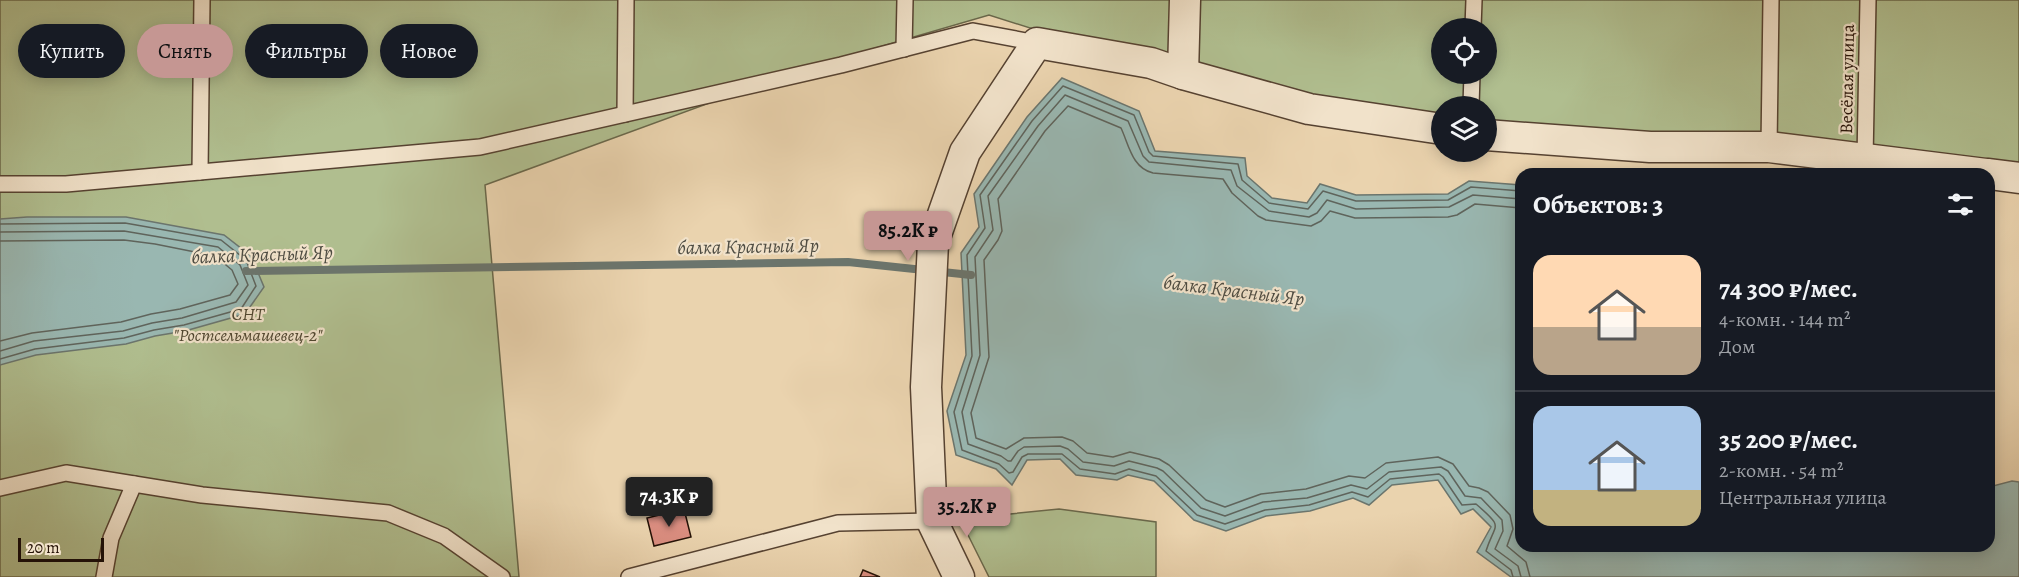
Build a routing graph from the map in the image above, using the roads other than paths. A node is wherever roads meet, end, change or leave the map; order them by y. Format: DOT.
graph roads {
  1 [pos="202,0"];
  2 [pos="626,0"];
  3 [pos="905,0"];
  4 [pos="1185,0"];
  5 [pos="1474,0"];
  6 [pos="1771,0"];
  7 [pos="1868,0"];
  8 [pos="1473,18"];
  9 [pos="1036,42"];
  10 [pos="904,49"];
  11 [pos="1183,74"];
  12 [pos="625,114"];
  13 [pos="1431,127"];
  14 [pos="1497,136"];
  15 [pos="1769,147"];
  16 [pos="1865,159"];
  17 [pos="1939,168"];
  18 [pos="200,172"];
  19 [pos="1995,175"];
  20 [pos="2019,178"];
  21 [pos="0,184"];
  22 [pos="134,484"];
  23 [pos="0,488"];
  24 [pos="932,521"];
  25 [pos="104,577"];
  26 [pos="502,577"];
  27 [pos="629,577"];
  28 [pos="959,577"];
  1 -- 18 [label="lane"];
  2 -- 12 [label="lane"];
  3 -- 10 [label="lane"];
  4 -- 11 [label="street"];
  5 -- 8 [label="lane"];
  6 -- 15 [label="lane"];
  7 -- 16 [label="lane, Весёлая улица"];
  9 -- 10 [label="lane"];
  9 -- 11 [label="street"];
  9 -- 24 [label="street"];
  10 -- 12 [label="lane"];
  11 -- 13 [label="street"];
  12 -- 18 [label="lane"];
  14 -- 15 [label="street"];
  15 -- 16 [label="street"];
  16 -- 17 [label="street"];
  18 -- 21 [label="lane"];
  19 -- 20 [label="street"];
  22 -- 23 [label="lane"];
  22 -- 25 [label="lane"];
  22 -- 26 [label="lane"];
  24 -- 27 [label="lane"];
  24 -- 28 [label="street"];
}
